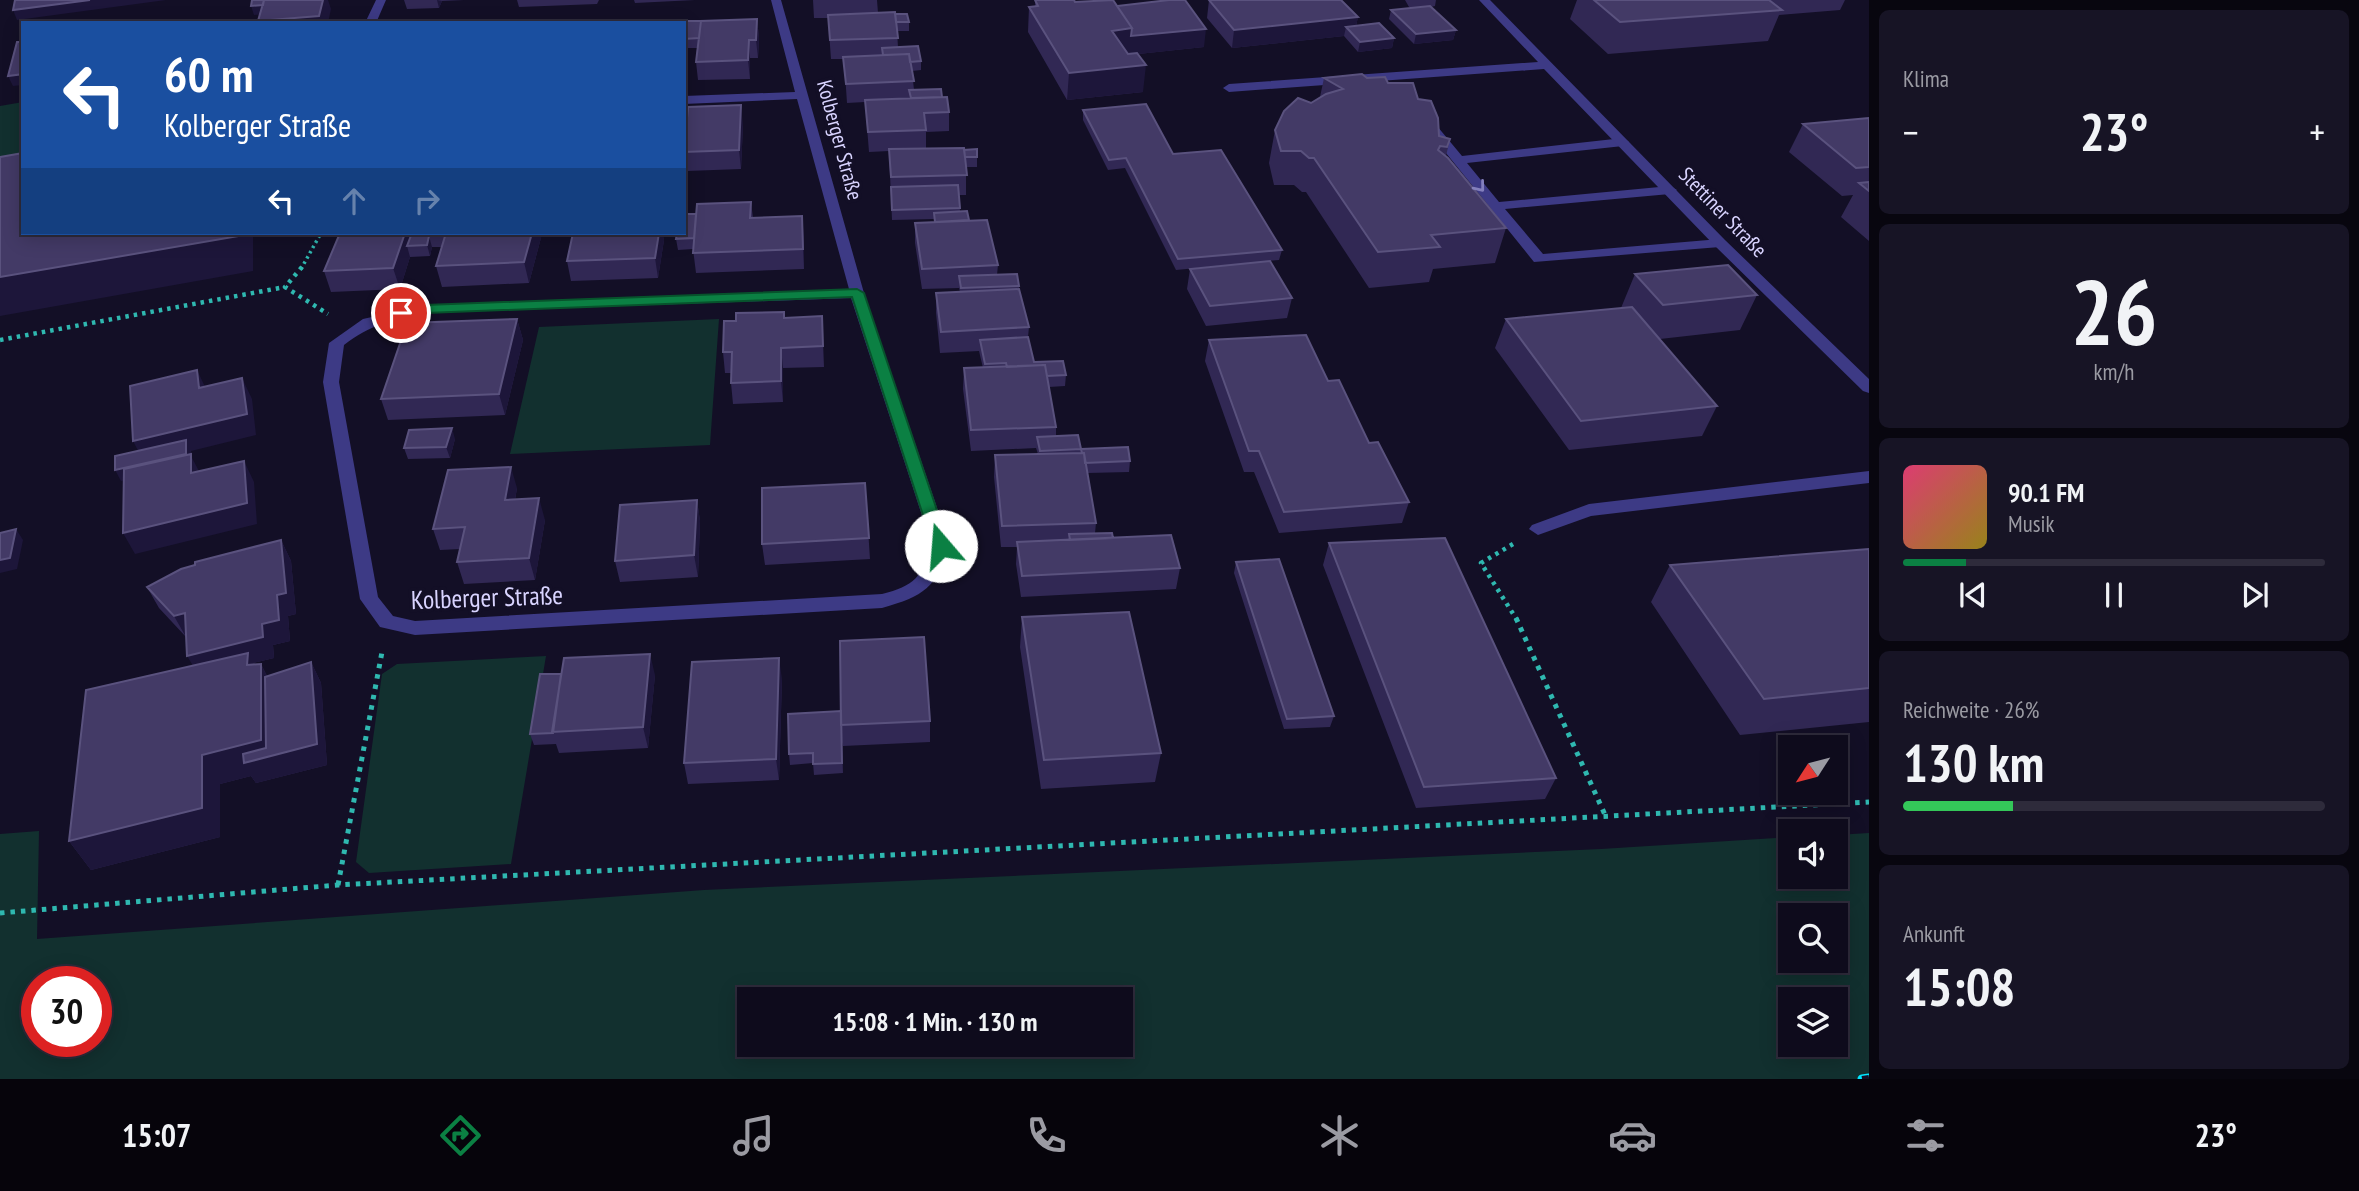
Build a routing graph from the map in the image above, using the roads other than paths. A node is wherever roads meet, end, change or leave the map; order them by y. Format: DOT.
graph roads {
  1 [pos="381,0"];
  2 [pos="776,0"];
  3 [pos="1484,0"];
  4 [pos="371,21"];
  5 [pos="1549,65"];
  6 [pos="1229,89"];
  7 [pos="804,96"];
  8 [pos="686,100"];
  9 [pos="1425,118"];
  10 [pos="1623,142"];
  11 [pos="1458,160"];
  12 [pos="1670,190"];
  13 [pos="1496,206"];
  14 [pos="1720,243"];
  15 [pos="857,293"];
  16 [pos="1869,388"];
  17 [pos="1869,477"];
  18 [pos="1538,529"];
  1 -- 4 [label="street"];
  2 -- 7 [label="street, Kolberger Straße"];
  3 -- 5 [label="street, Stettiner Straße"];
  5 -- 6 [label="street"];
  5 -- 10 [label="street, Stettiner Straße"];
  7 -- 8 [label="street"];
  7 -- 15 [label="street, Kolberger Straße"];
  9 -- 11 [label="street"];
  10 -- 11 [label="street"];
  10 -- 12 [label="street, Stettiner Straße"];
  11 -- 13 [label="street, one-way"];
  12 -- 13 [label="street"];
  12 -- 14 [label="street, Stettiner Straße"];
  13 -- 14 [label="street"];
  14 -- 16 [label="street, Stettiner Straße"];
  15 -- 15 [label="street, Kolberger Straße"];
  17 -- 18 [label="street"];
}
